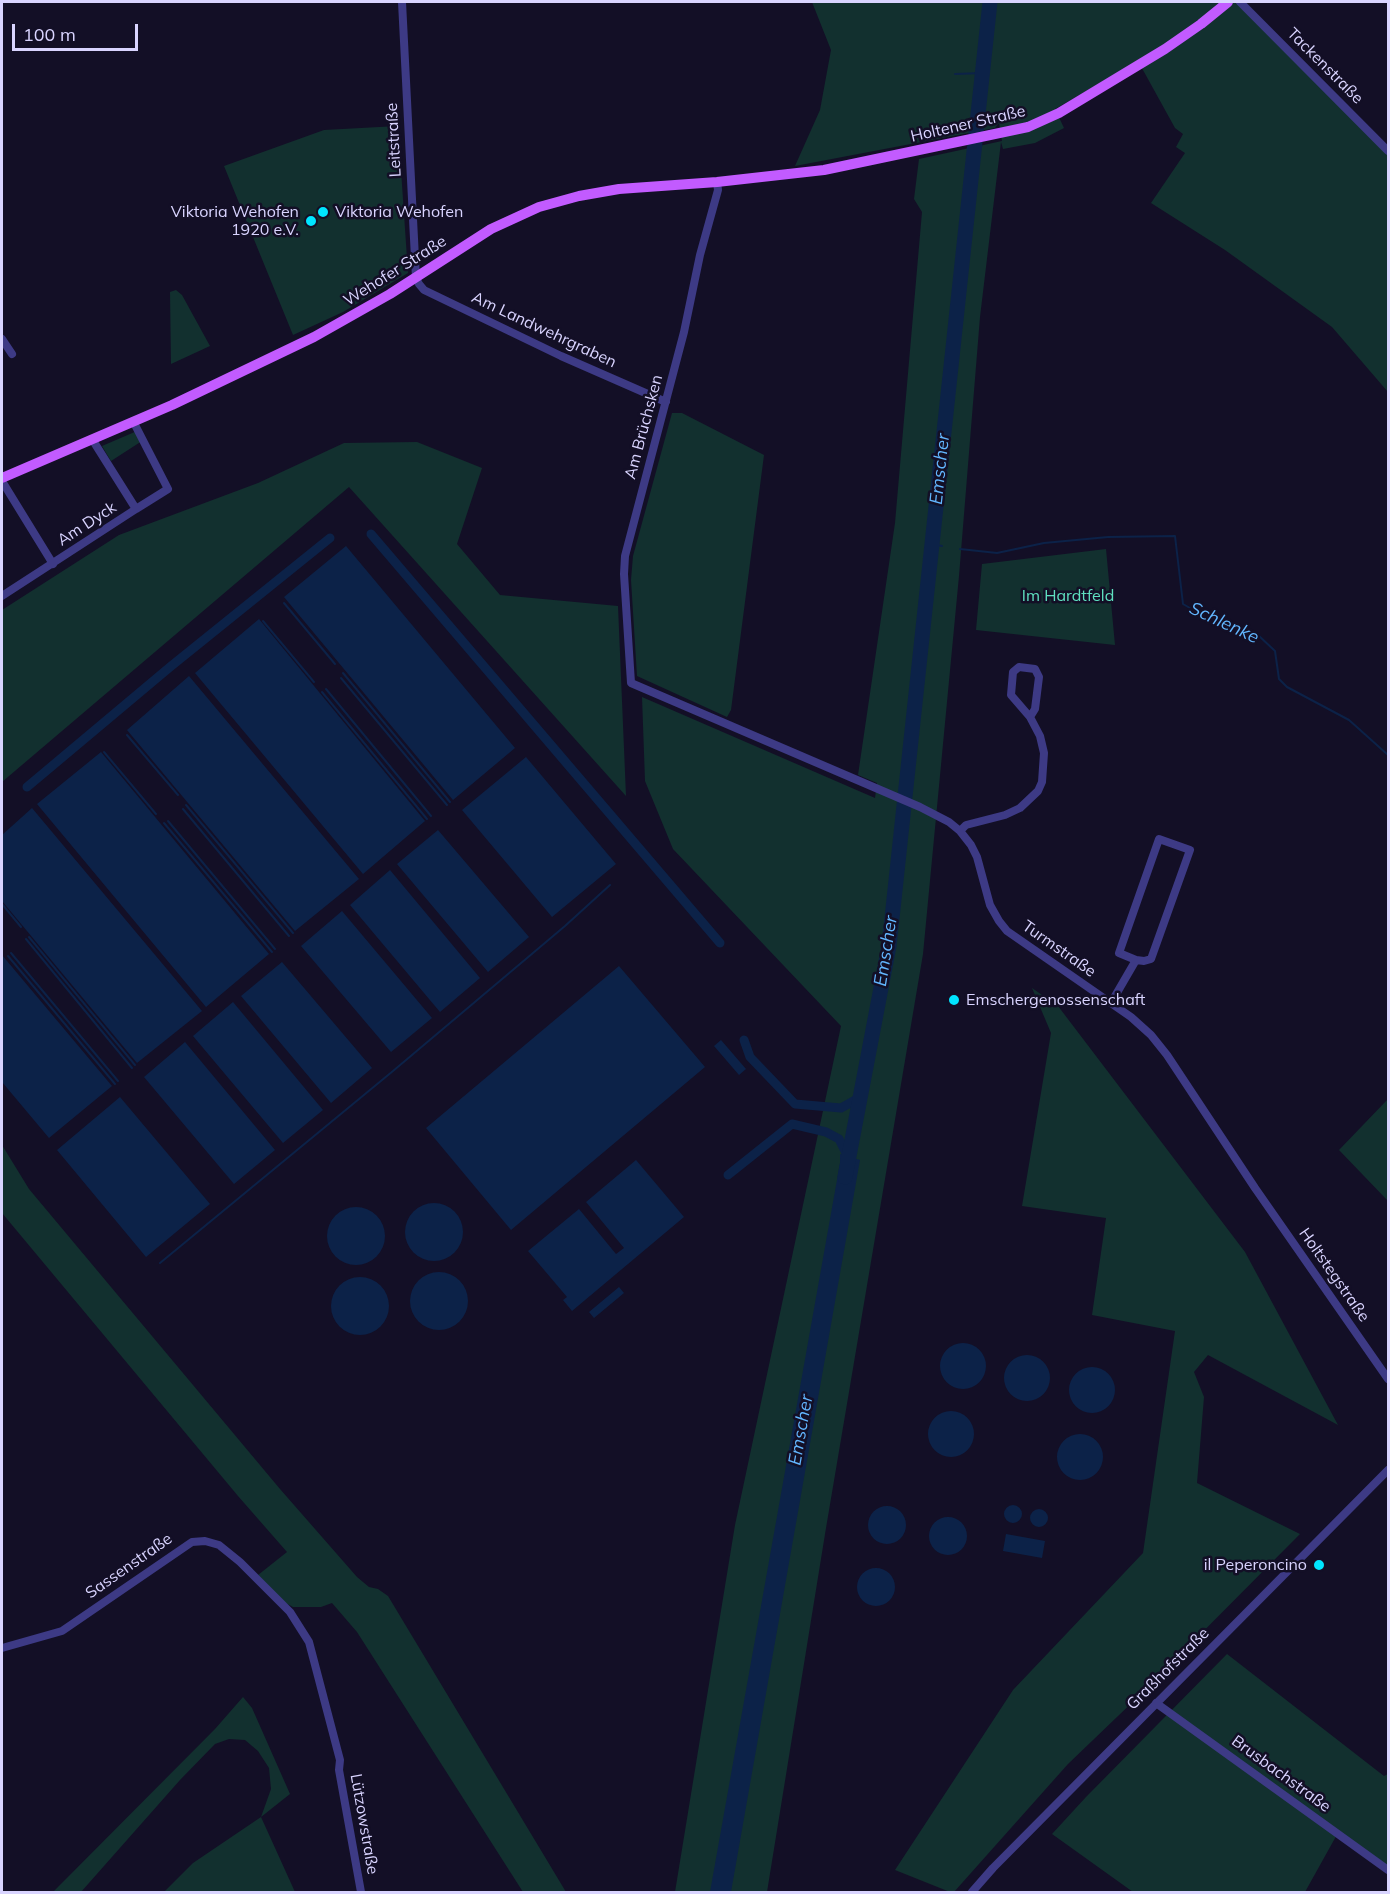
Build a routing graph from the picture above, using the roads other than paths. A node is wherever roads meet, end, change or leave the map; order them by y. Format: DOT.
graph roads {
  1 [pos="402,2"];
  2 [pos="1228,2"];
  3 [pos="1240,2"];
  4 [pos="1389,151"];
  5 [pos="717,182"];
  6 [pos="416,278"];
  7 [pos="2,339"];
  8 [pos="12,354"];
  9 [pos="666,402"];
  10 [pos="134,420"];
  11 [pos="92,439"];
  12 [pos="2,479"];
  13 [pos="136,509"];
  14 [pos="54,564"];
  15 [pos="2,596"];
  16 [pos="1029,717"];
  17 [pos="960,831"];
  18 [pos="1136,960"];
  19 [pos="1111,1003"];
  20 [pos="1255,1188"];
  21 [pos="1389,1379"];
  22 [pos="1389,1470"];
  23 [pos="2,1648"];
  24 [pos="1156,1703"];
  25 [pos="340,1760"];
  26 [pos="1389,1870"];
  27 [pos="361,1893"];
  28 [pos="972,1893"];
  1 -- 6 [label="street, Leitstraße"];
  2 -- 5 [label="main road, Holtener Straße"];
  3 -- 4 [label="street, Tackenstraße"];
  5 -- 6 [label="main road, Wehofer Straße"];
  5 -- 9 [label="street, Am Brüchsken"];
  6 -- 9 [label="street, Am Landwehrgraben"];
  6 -- 10 [label="main road, Wehofer Straße"];
  7 -- 8 [label="street"];
  9 -- 17 [label="street, Am Brüchsken"];
  10 -- 11 [label="main road, Am Dyck"];
  10 -- 13 [label="street, Am Dyck"];
  11 -- 12 [label="main road, Am Dyck"];
  11 -- 13 [label="street, Am Dyck"];
  12 -- 14 [label="street, Am Dyck"];
  13 -- 14 [label="street, Am Dyck"];
  14 -- 15 [label="street, Am Dyck"];
  16 -- 16 [label="street"];
  16 -- 17 [label="street"];
  17 -- 19 [label="street, Turmstraße"];
  18 -- 18 [label="street"];
  18 -- 19 [label="street"];
  19 -- 20 [label="street, Turmstraße"];
  20 -- 21 [label="street, Holtstegstraße"];
  22 -- 24 [label="street, Graßhofstraße"];
  23 -- 25 [label="street, Sassenstraße"];
  24 -- 26 [label="street, Brusbachstraße"];
  24 -- 28 [label="street, Graßhofstraße"];
  25 -- 27 [label="street, Lützowstraße"];
}
